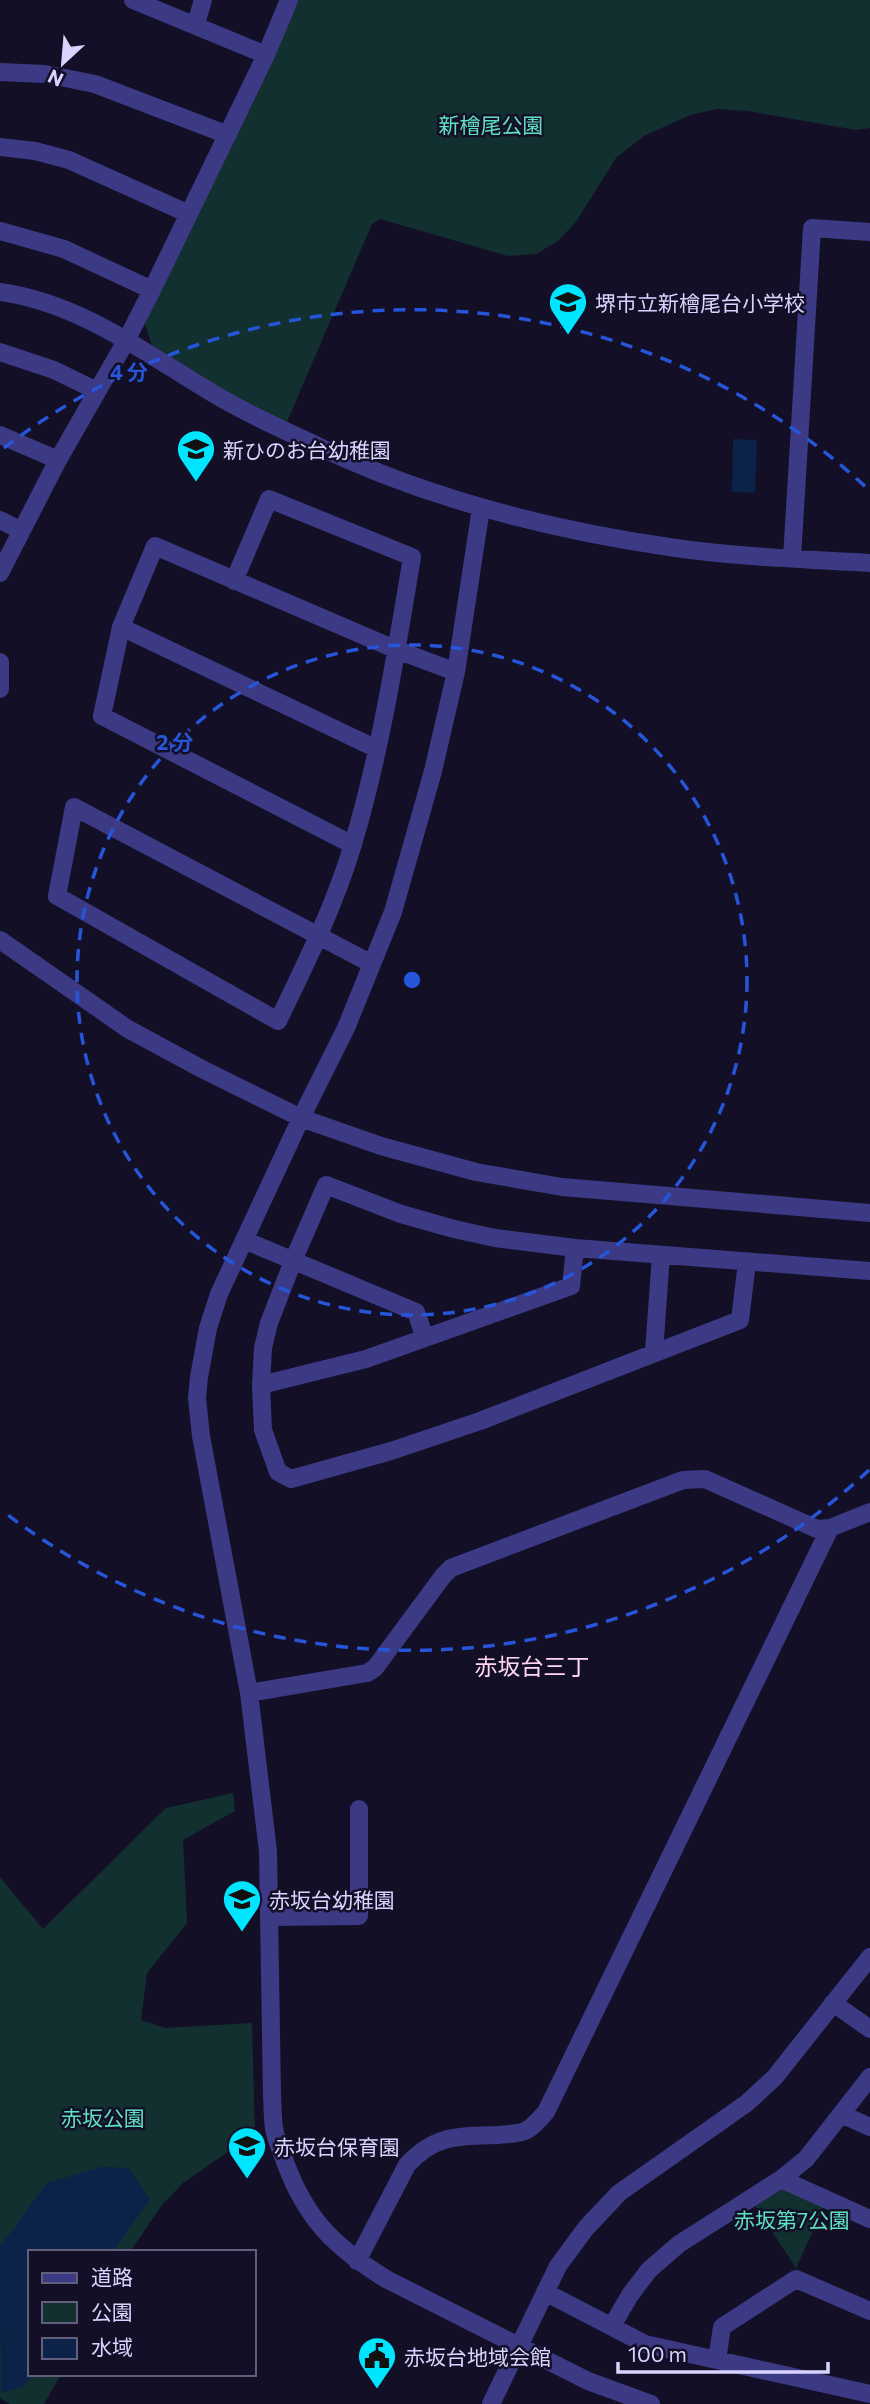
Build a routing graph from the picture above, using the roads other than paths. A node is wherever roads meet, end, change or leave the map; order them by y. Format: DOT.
graph roads {
  1 [pos="133,0"];
  2 [pos="203,0"];
  3 [pos="289,0"];
  4 [pos="196,24"];
  5 [pos="266,55"];
  6 [pos="0,72"];
  7 [pos="228,135"];
  8 [pos="0,147"];
  9 [pos="189,214"];
  10 [pos="0,230"];
  11 [pos="870,232"];
  12 [pos="152,290"];
  13 [pos="0,292"];
  14 [pos="126,341"];
  15 [pos="0,352"];
  16 [pos="97,391"];
  17 [pos="0,435"];
  18 [pos="58,460"];
  19 [pos="481,508"];
  20 [pos="0,520"];
  21 [pos="20,530"];
  22 [pos="792,558"];
  23 [pos="870,563"];
  24 [pos="0,573"];
  25 [pos="234,581"];
  26 [pos="121,627"];
  27 [pos="397,650"];
  28 [pos="0,662"];
  29 [pos="456,673"];
  30 [pos="0,689"];
  31 [pos="377,749"];
  32 [pos="353,845"];
  33 [pos="319,936"];
  34 [pos="0,940"];
  35 [pos="372,964"];
  36 [pos="301,1118"];
  37 [pos="870,1213"];
  38 [pos="244,1240"];
  39 [pos="575,1248"];
  40 [pos="661,1255"];
  41 [pos="293,1261"];
  42 [pos="747,1262"];
  43 [pos="870,1271"];
  44 [pos="425,1338"];
  45 [pos="654,1352"];
  46 [pos="261,1385"];
  47 [pos="870,1511"];
  48 [pos="830,1528"];
  49 [pos="249,1693"];
  50 [pos="359,1809"];
  51 [pos="270,1917"];
  52 [pos="870,1957"];
  53 [pos="833,2003"];
  54 [pos="870,2029"];
  55 [pos="870,2077"];
  56 [pos="841,2114"];
  57 [pos="870,2127"];
  58 [pos="781,2179"];
  59 [pos="870,2219"];
  60 [pos="357,2261"];
  61 [pos="545,2292"];
  62 [pos="870,2311"];
  63 [pos="612,2326"];
  64 [pos="518,2346"];
  65 [pos="717,2360"];
  66 [pos="870,2394"];
  67 [pos="645,2403"];
  68 [pos="491,2404"];
  1 -- 4 [label="street"];
  2 -- 4 [label="street"];
  3 -- 5 [label="street"];
  4 -- 5 [label="street"];
  5 -- 7 [label="street"];
  6 -- 7 [label="street"];
  7 -- 9 [label="street"];
  8 -- 9 [label="street"];
  9 -- 12 [label="street"];
  10 -- 12 [label="street"];
  11 -- 22 [label="street"];
  12 -- 14 [label="street"];
  13 -- 14 [label="street"];
  14 -- 16 [label="street"];
  14 -- 19 [label="street"];
  15 -- 16 [label="street"];
  16 -- 18 [label="street"];
  17 -- 18 [label="street"];
  18 -- 21 [label="street"];
  19 -- 22 [label="street"];
  19 -- 29 [label="street"];
  20 -- 21 [label="street"];
  21 -- 24 [label="street"];
  22 -- 23 [label="street"];
  25 -- 26 [label="street"];
  25 -- 27 [label="street"];
  25 -- 27 [label="street"];
  26 -- 31 [label="street"];
  26 -- 32 [label="street"];
  27 -- 29 [label="street"];
  27 -- 31 [label="street"];
  28 -- 30 [label="street"];
  29 -- 35 [label="street"];
  31 -- 32 [label="street"];
  32 -- 33 [label="street"];
  33 -- 33 [label="street"];
  33 -- 35 [label="street"];
  34 -- 36 [label="street"];
  35 -- 36 [label="street"];
  36 -- 37 [label="street"];
  36 -- 38 [label="street"];
  38 -- 41 [label="street"];
  38 -- 49 [label="street"];
  39 -- 40 [label="street"];
  39 -- 41 [label="street"];
  39 -- 44 [label="street"];
  40 -- 42 [label="street"];
  40 -- 45 [label="street"];
  41 -- 44 [label="street"];
  41 -- 46 [label="street"];
  42 -- 43 [label="street"];
  42 -- 45 [label="street"];
  44 -- 46 [label="street"];
  45 -- 46 [label="street"];
  47 -- 48 [label="street"];
  48 -- 49 [label="street"];
  48 -- 60 [label="street"];
  49 -- 51 [label="street"];
  50 -- 51 [label="street"];
  51 -- 60 [label="street"];
  52 -- 53 [label="street"];
  53 -- 54 [label="street"];
  53 -- 61 [label="street"];
  55 -- 56 [label="street"];
  56 -- 57 [label="street"];
  56 -- 58 [label="street"];
  58 -- 59 [label="street"];
  58 -- 63 [label="street"];
  60 -- 64 [label="street"];
  61 -- 63 [label="street"];
  61 -- 64 [label="street"];
  62 -- 65 [label="street"];
  63 -- 65 [label="street"];
  64 -- 67 [label="street"];
  64 -- 68 [label="street"];
  65 -- 66 [label="street"];
}
